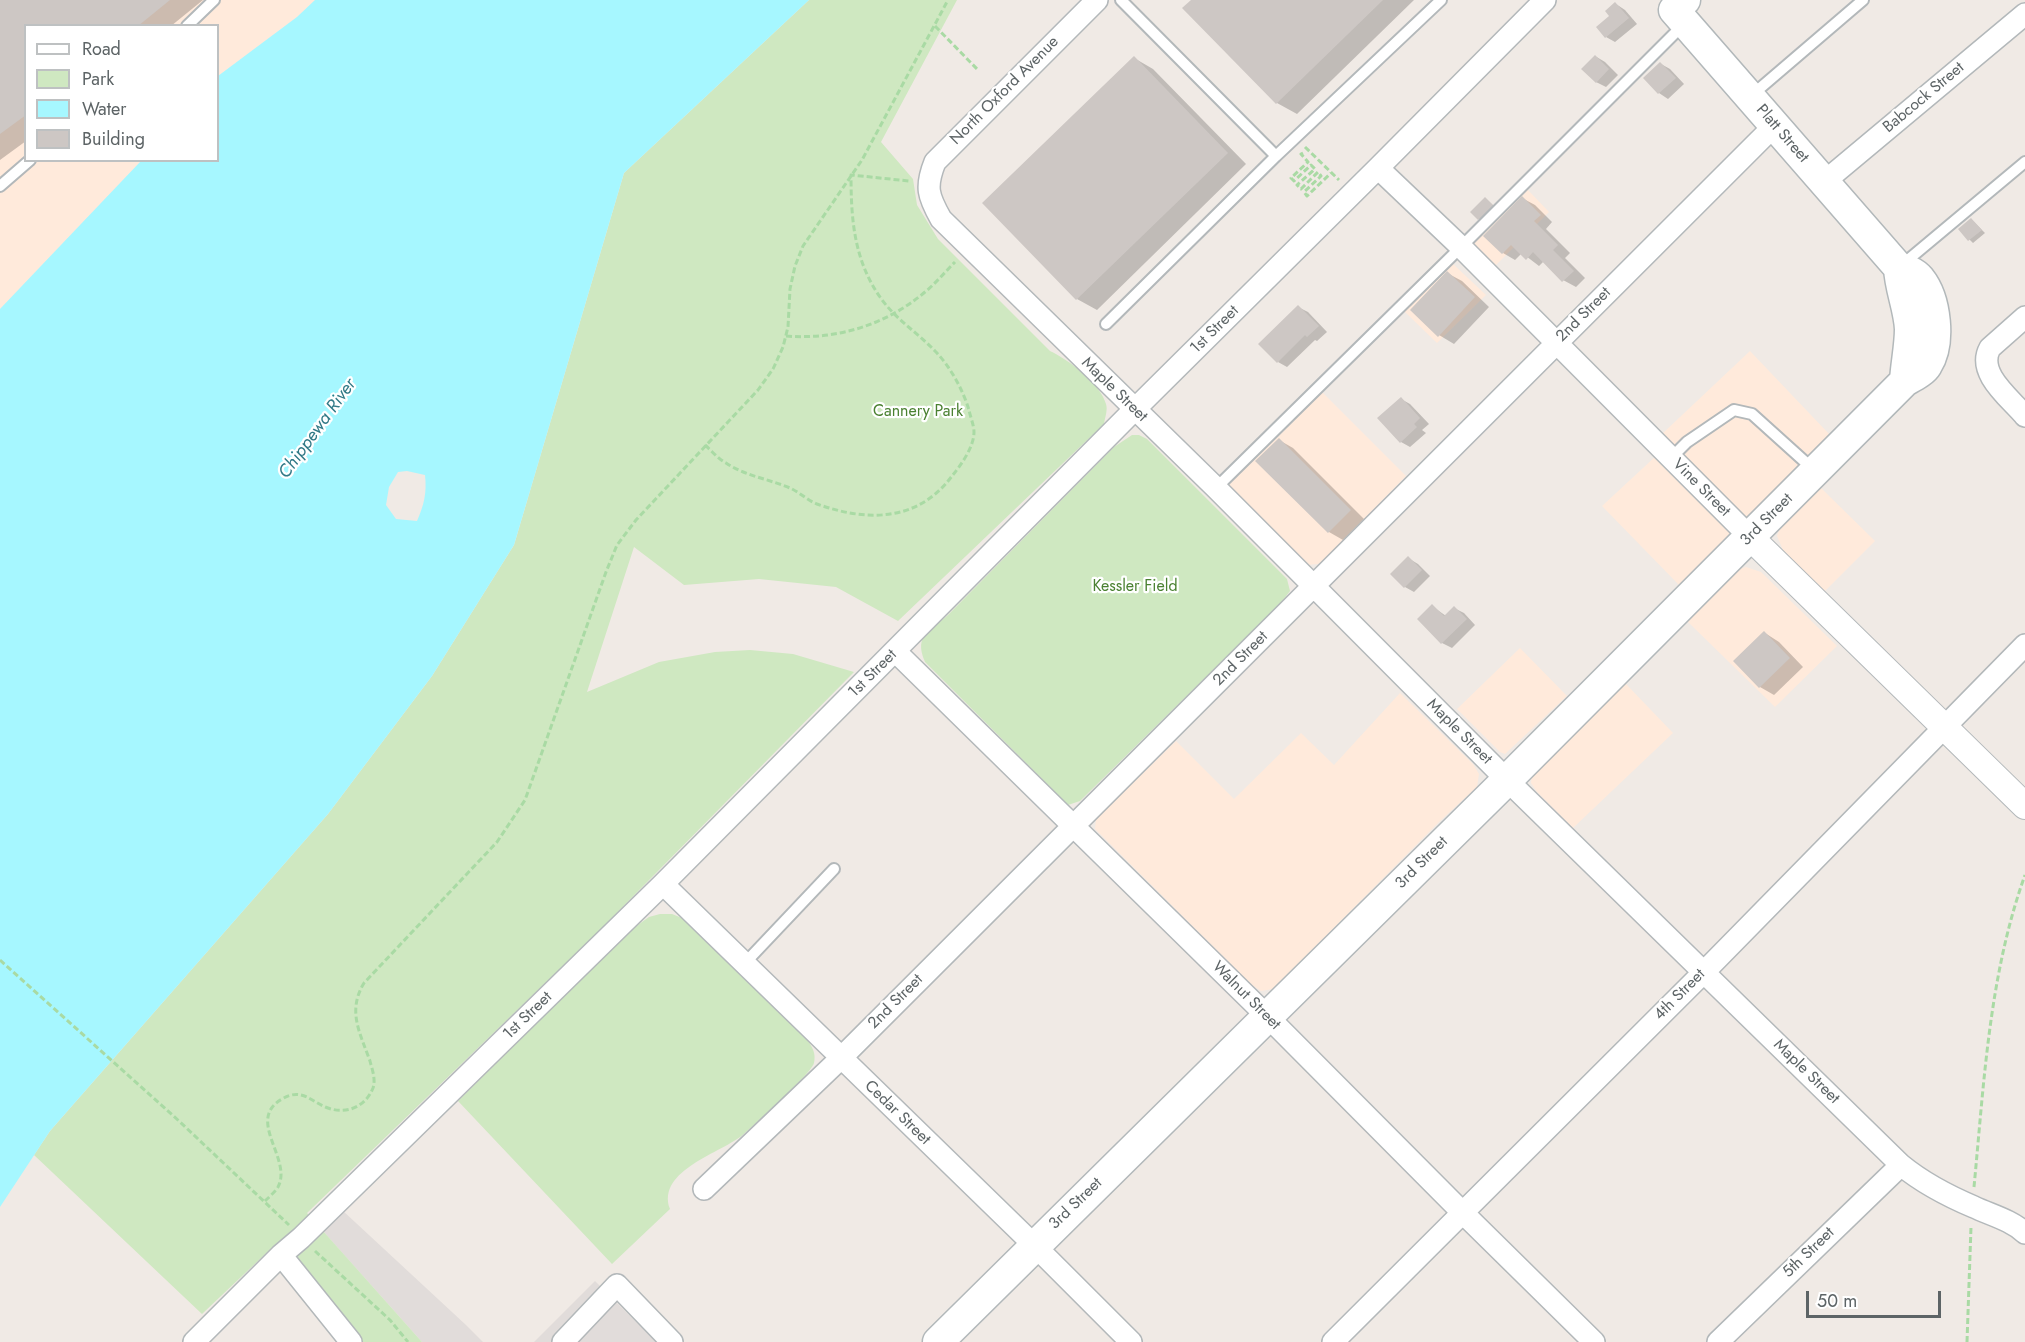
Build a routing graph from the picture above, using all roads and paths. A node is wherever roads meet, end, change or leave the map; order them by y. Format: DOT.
graph roads {
  1 [pos="214,0"];
  2 [pos="948,0"];
  3 [pos="1097,0"];
  4 [pos="1121,0"];
  5 [pos="1441,0"];
  6 [pos="1545,0"];
  7 [pos="1863,0"];
  8 [pos="1677,8"];
  9 [pos="2025,14"];
  10 [pos="189,24"];
  11 [pos="934,26"];
  12 [pos="978,70"];
  13 [pos="1750,97"];
  14 [pos="1774,126"];
  15 [pos="1307,149"];
  16 [pos="1312,154"];
  17 [pos="1276,156"];
  18 [pos="28,162"];
  19 [pos="2025,162"];
  20 [pos="1378,168"];
  21 [pos="851,176"];
  22 [pos="909,181"];
  23 [pos="1824,182"];
  24 [pos="0,186"];
  25 [pos="928,191"];
  26 [pos="1461,247"];
  27 [pos="955,262"];
  28 [pos="1899,268"];
  29 [pos="893,315"];
  30 [pos="2025,317"];
  31 [pos="1106,324"];
  32 [pos="1922,328"];
  33 [pos="786,336"];
  34 [pos="1557,343"];
  35 [pos="1134,410"];
  36 [pos="2025,416"];
  37 [pos="705,446"];
  38 [pos="1671,458"];
  39 [pos="1816,471"];
  40 [pos="1216,488"];
  41 [pos="1750,537"];
  42 [pos="1313,587"];
  43 [pos="2025,645"];
  44 [pos="896,652"];
  45 [pos="1944,728"];
  46 [pos="1506,780"];
  47 [pos="2025,806"];
  48 [pos="1072,825"];
  49 [pos="834,869"];
  50 [pos="2025,875"];
  51 [pos="663,884"];
  52 [pos="0,960"];
  53 [pos="745,963"];
  54 [pos="1704,972"];
  55 [pos="1268,1016"];
  56 [pos="841,1058"];
  57 [pos="1901,1165"];
  58 [pos="704,1189"];
  59 [pos="265,1201"];
  60 [pos="1972,1206"];
  61 [pos="1462,1212"];
  62 [pos="2023,1227"];
  63 [pos="301,1238"];
  64 [pos="1034,1245"];
  65 [pos="281,1255"];
  66 [pos="194,1342"];
  67 [pos="351,1342"];
  68 [pos="408,1342"];
  69 [pos="563,1342"];
  70 [pos="672,1342"];
  71 [pos="938,1342"];
  72 [pos="1131,1342"];
  73 [pos="1333,1342"];
  74 [pos="1594,1342"];
  75 [pos="1718,1342"];
  76 [pos="1966,1342"];
  1 -- 10 [label="lane"];
  2 -- 11 [label="path"];
  3 -- 25 [label="street, North Oxford Avenue"];
  4 -- 17 [label="lane"];
  5 -- 17 [label="lane"];
  6 -- 20 [label="street, 1st Street"];
  7 -- 13 [label="lane"];
  8 -- 13 [label="main road, Platt Street"];
  8 -- 26 [label="lane"];
  9 -- 23 [label="street, Babcock Street"];
  11 -- 12 [label="path"];
  11 -- 21 [label="path"];
  13 -- 14 [label="main road, Platt Street"];
  14 -- 23 [label="main road, Platt Street"];
  14 -- 34 [label="street, 2nd Street"];
  15 -- 16 [label="path"];
  17 -- 31 [label="lane"];
  18 -- 24 [label="lane"];
  19 -- 28 [label="lane"];
  20 -- 26 [label="street, Vine Street"];
  20 -- 35 [label="street, 1st Street"];
  21 -- 22 [label="path"];
  21 -- 29 [label="path"];
  21 -- 33 [label="path"];
  23 -- 28 [label="main road, Platt Street"];
  25 -- 35 [label="street, Maple Street"];
  26 -- 34 [label="street, Vine Street"];
  26 -- 40 [label="lane"];
  27 -- 29 [label="path"];
  28 -- 32 [label="main road, Platt Street"];
  29 -- 33 [label="path"];
  29 -- 37 [label="path"];
  30 -- 36 [label="street"];
  32 -- 39 [label="main road, 3rd Street"];
  33 -- 37 [label="path"];
  34 -- 38 [label="street, Vine Street"];
  34 -- 42 [label="street, 2nd Street"];
  35 -- 40 [label="street, Maple Street"];
  35 -- 44 [label="street, 1st Street"];
  37 -- 59 [label="path"];
  38 -- 39 [label="lane"];
  38 -- 41 [label="street, Vine Street"];
  39 -- 41 [label="main road, 3rd Street"];
  40 -- 42 [label="street, Maple Street"];
  41 -- 45 [label="street, Vine Street"];
  41 -- 46 [label="main road, 3rd Street"];
  42 -- 46 [label="street, Maple Street"];
  42 -- 48 [label="street, 2nd Street"];
  43 -- 45 [label="street, 4th Street"];
  44 -- 48 [label="street, Walnut Street"];
  44 -- 51 [label="street, 1st Street"];
  45 -- 47 [label="street, Vine Street"];
  45 -- 54 [label="street, 4th Street"];
  46 -- 54 [label="street, Maple Street"];
  46 -- 55 [label="main road, 3rd Street"];
  48 -- 55 [label="street, Walnut Street"];
  48 -- 56 [label="street, 2nd Street"];
  49 -- 53 [label="lane"];
  50 -- 60 [label="path"];
  51 -- 53 [label="street, Cedar Street"];
  51 -- 63 [label="street, 1st Street"];
  52 -- 59 [label="path"];
  53 -- 56 [label="street, Cedar Street"];
  54 -- 57 [label="street, Maple Street"];
  54 -- 61 [label="street, 4th Street"];
  55 -- 61 [label="street, Walnut Street"];
  55 -- 64 [label="main road, 3rd Street"];
  56 -- 58 [label="street, 2nd Street"];
  56 -- 64 [label="street, Cedar Street"];
  57 -- 60 [label="street, Maple Street"];
  57 -- 75 [label="street, 5th Street"];
  59 -- 63 [label="path"];
  60 -- 62 [label="street, Maple Street"];
  60 -- 76 [label="path"];
  61 -- 73 [label="street, 4th Street"];
  61 -- 74 [label="street, Walnut Street"];
  63 -- 65 [label="street, 1st Street"];
  63 -- 68 [label="path"];
  64 -- 71 [label="main road, 3rd Street"];
  64 -- 72 [label="street, Cedar Street"];
  65 -- 66 [label="street, 1st Street"];
  65 -- 67 [label="street"];
  69 -- 70 [label="street"];
}
